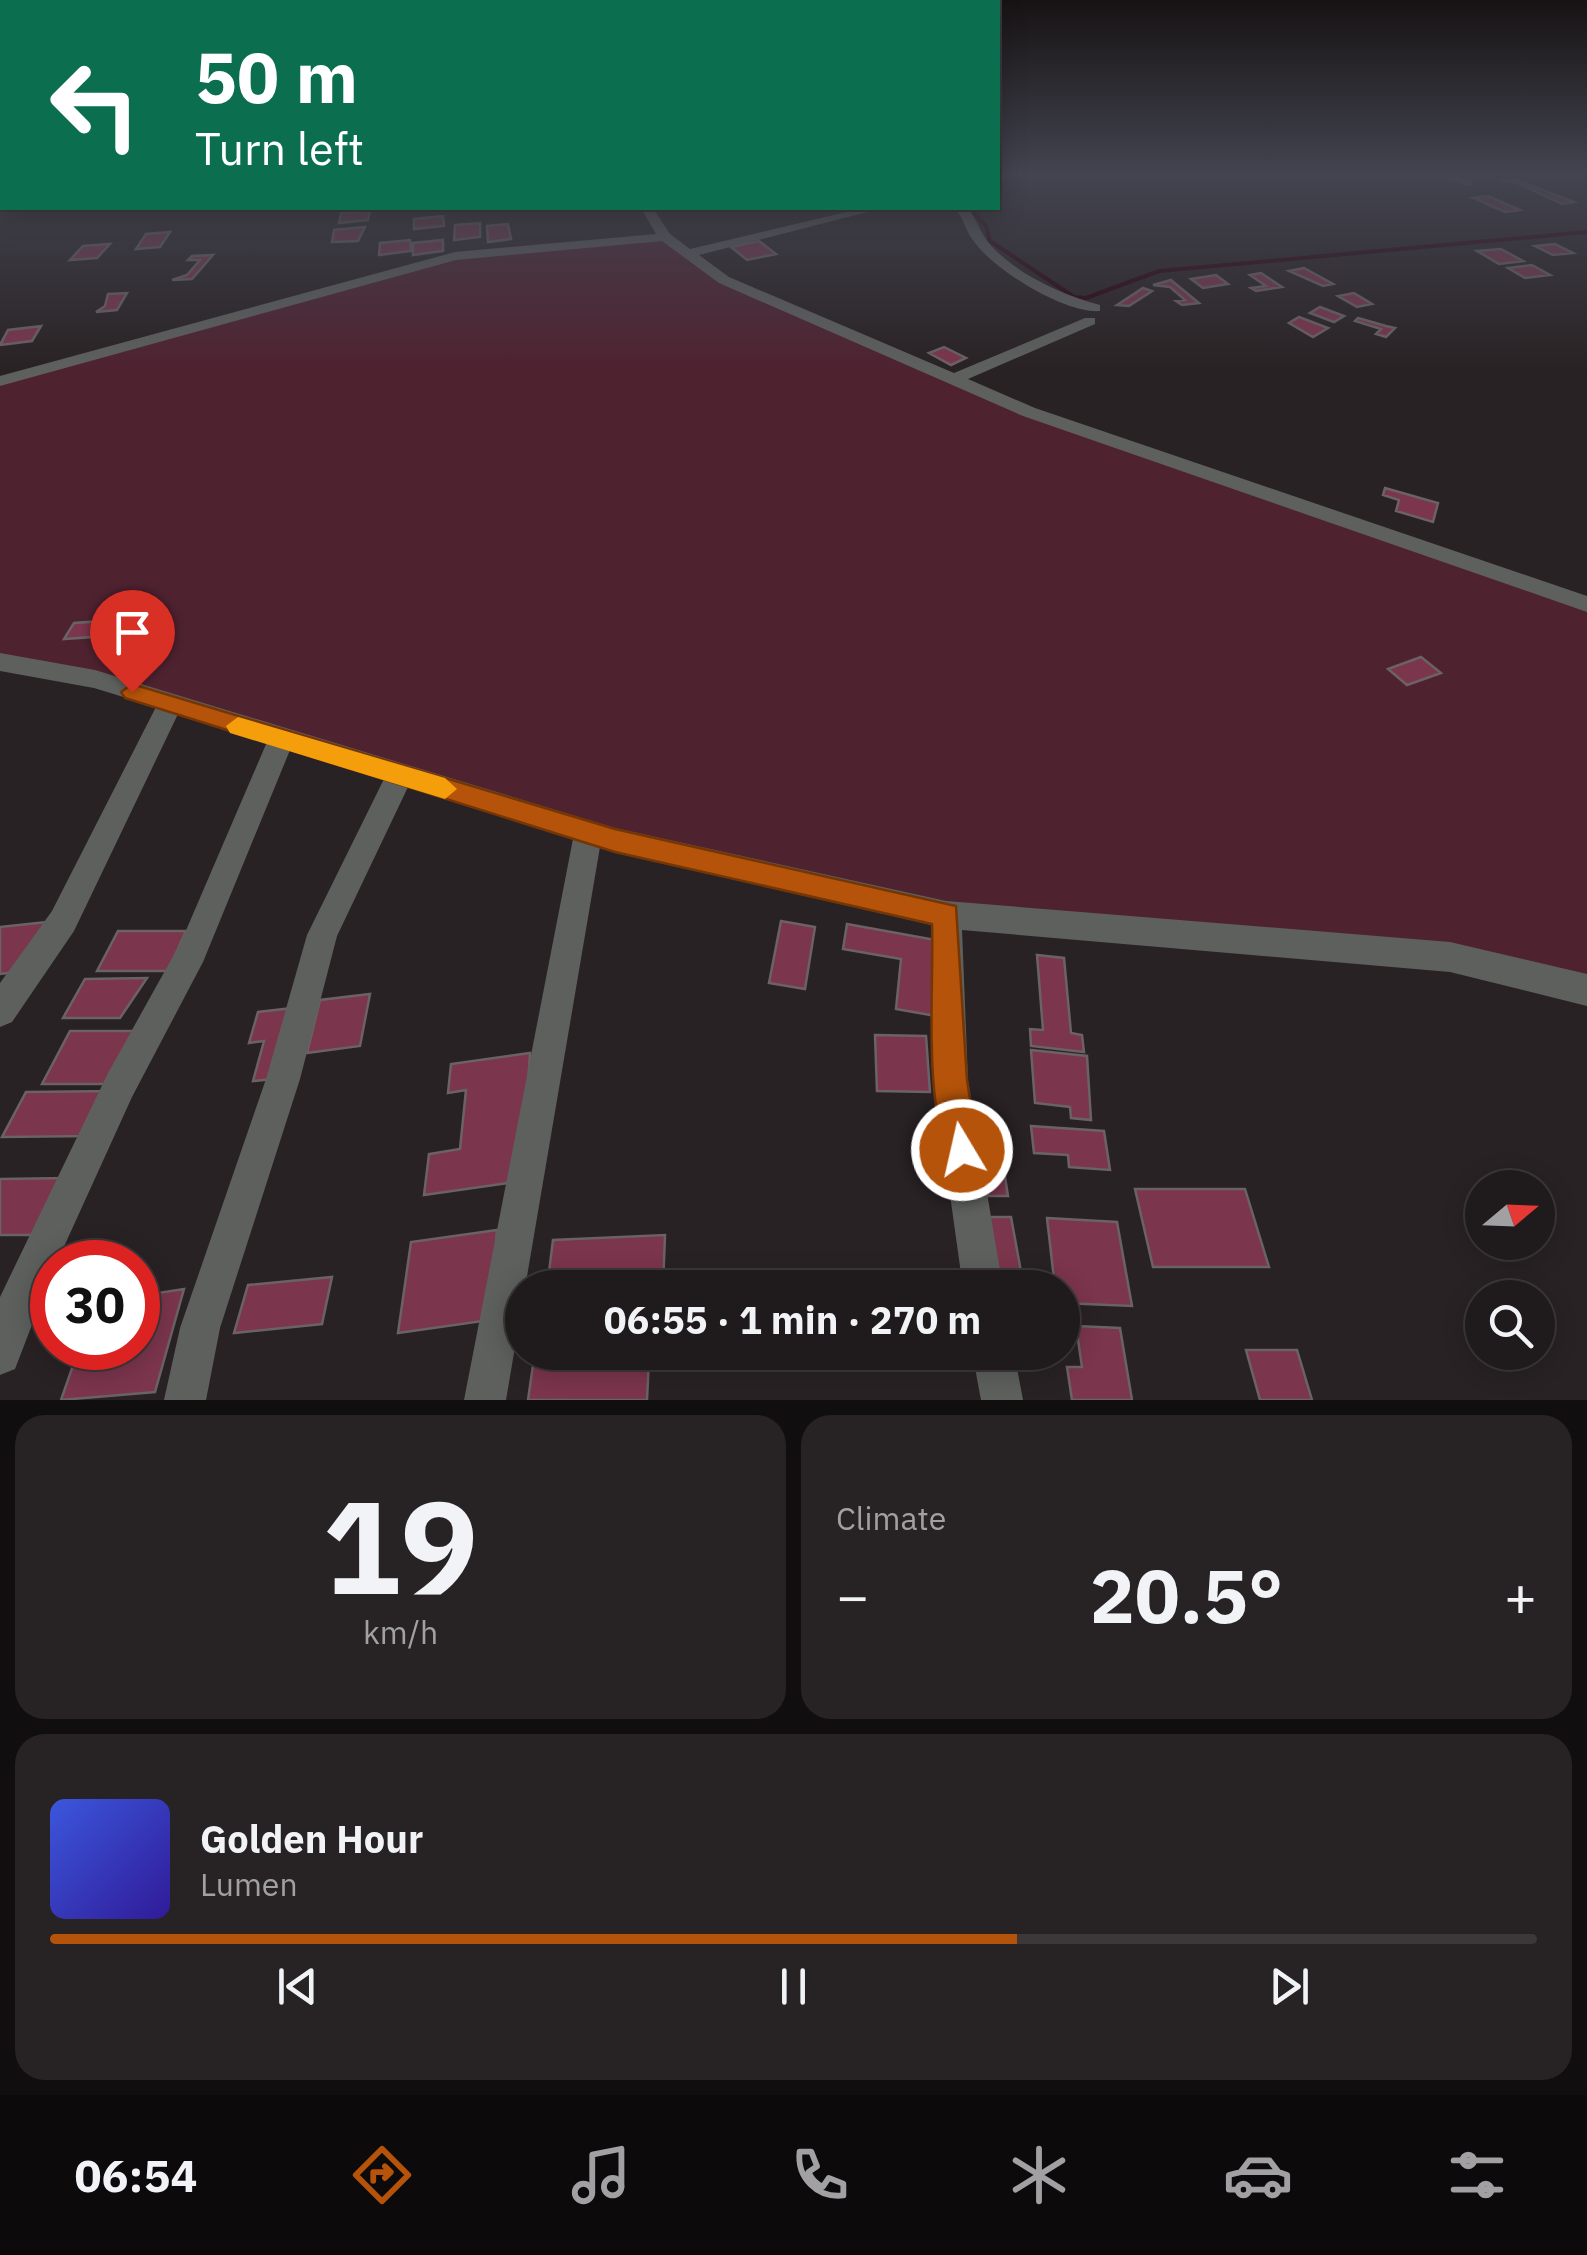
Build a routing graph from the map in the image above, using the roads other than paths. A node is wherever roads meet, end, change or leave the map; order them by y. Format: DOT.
graph roads {
  1 [pos="639,239"];
  2 [pos="668,239"];
  3 [pos="748,239"];
  4 [pos="979,239"];
  5 [pos="687,254"];
  6 [pos="955,380"];
  7 [pos="0,381"];
  8 [pos="1587,604"];
  9 [pos="3,665"];
  10 [pos="170,705"];
  11 [pos="281,739"];
  12 [pos="400,775"];
  13 [pos="588,832"];
  14 [pos="946,914"];
  15 [pos="1587,990"];
  16 [pos="0,1011"];
  17 [pos="980,1270"];
  18 [pos="0,1354"];
  19 [pos="997,1370"];
  20 [pos="185,1400"];
  21 [pos="485,1400"];
  22 [pos="1002,1400"];
  1 -- 7 [label="street"];
  2 -- 5 [label="street"];
  3 -- 5 [label="street"];
  4 -- 6 [label="street"];
  5 -- 6 [label="street"];
  6 -- 8 [label="street"];
  9 -- 10 [label="street"];
  10 -- 11 [label="street"];
  10 -- 16 [label="street"];
  11 -- 12 [label="street"];
  11 -- 18 [label="street"];
  12 -- 13 [label="street"];
  12 -- 20 [label="street"];
  13 -- 14 [label="street"];
  13 -- 21 [label="street"];
  14 -- 15 [label="street"];
  14 -- 17 [label="street"];
  19 -- 22 [label="street"];
}
